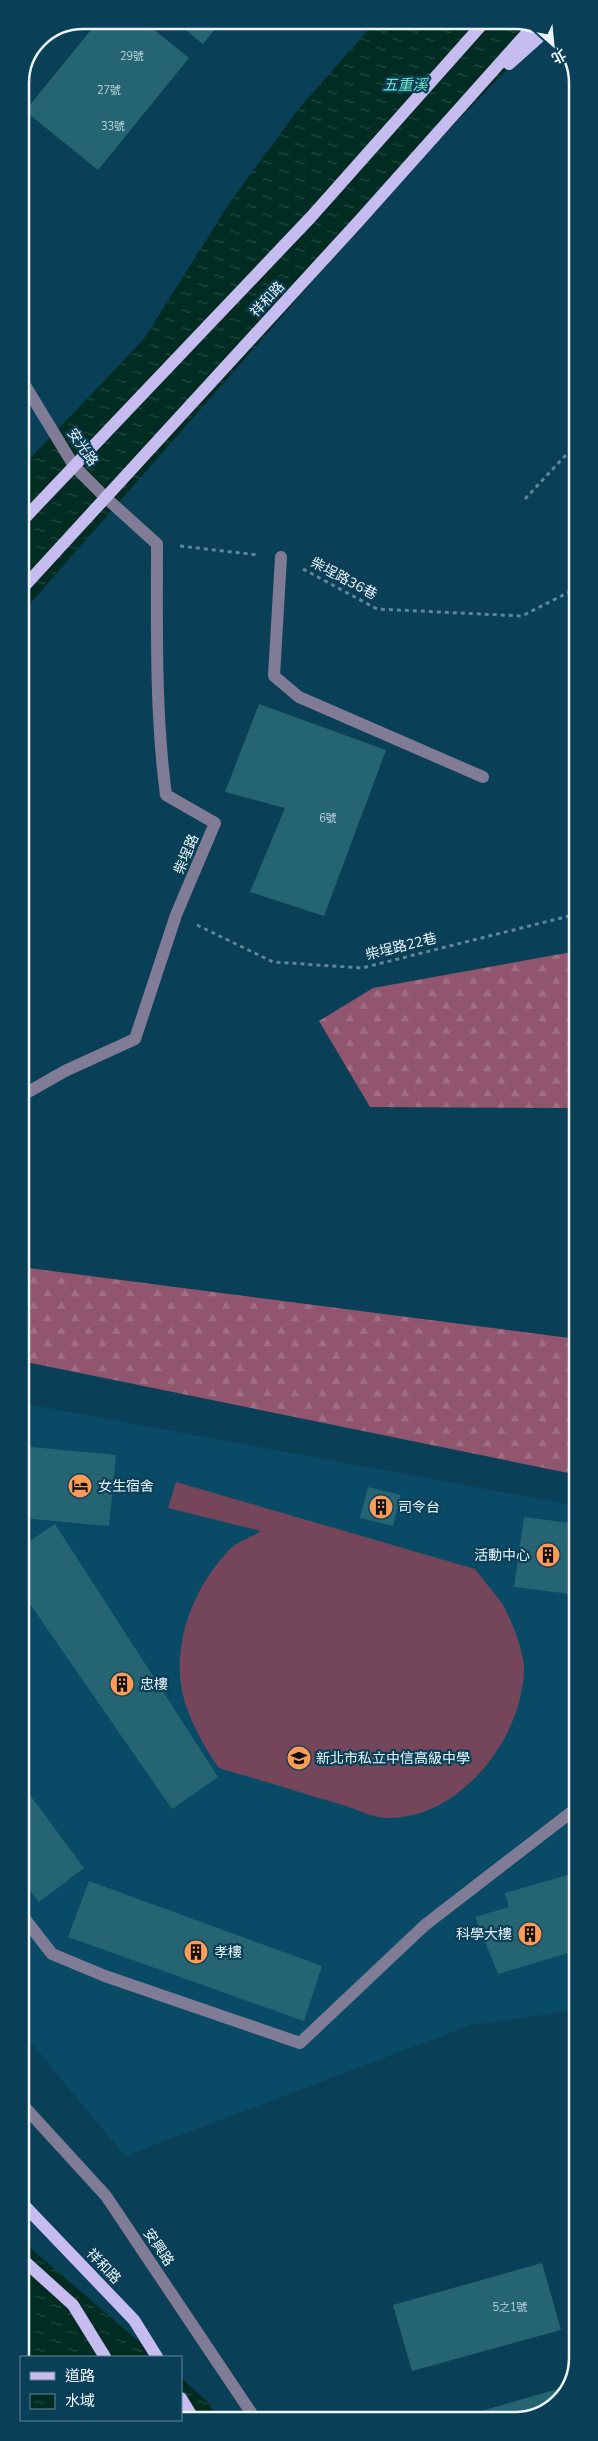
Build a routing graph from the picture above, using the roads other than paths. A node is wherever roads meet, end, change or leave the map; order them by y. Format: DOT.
graph roads {
  1 [pos="478,29"];
  2 [pos="529,31"];
  3 [pos="541,36"];
  4 [pos="467,100"];
  5 [pos="29,392"];
  6 [pos="74,466"];
  7 [pos="105,497"];
  8 [pos="29,514"];
  9 [pos="157,544"];
  10 [pos="281,557"];
  11 [pos="29,580"];
  12 [pos="483,777"];
  13 [pos="29,1091"];
  14 [pos="569,1814"];
  15 [pos="29,1924"];
  16 [pos="29,2113"];
  17 [pos="29,2210"];
  18 [pos="29,2265"];
  19 [pos="104,2356"];
  20 [pos="156,2356"];
  21 [pos="182,2400"];
  22 [pos="190,2412"];
  23 [pos="251,2412"];
  1 -- 6 [label="main road, 祥和路"];
  2 -- 4 [label="main road, 祥和路"];
  3 -- 4 [label="main road"];
  4 -- 7 [label="main road, 祥和路"];
  5 -- 6 [label="street, 安光路"];
  6 -- 7 [label="street, 安光路"];
  6 -- 8 [label="main road, 祥和路"];
  7 -- 9 [label="street, 安光路"];
  7 -- 11 [label="main road, 祥和路"];
  9 -- 13 [label="street, 柴埕路"];
  10 -- 12 [label="street"];
  14 -- 15 [label="street"];
  16 -- 23 [label="street, 安興路"];
  17 -- 20 [label="main road, 祥和路"];
  18 -- 19 [label="main road"];
  21 -- 22 [label="main road"];
}
